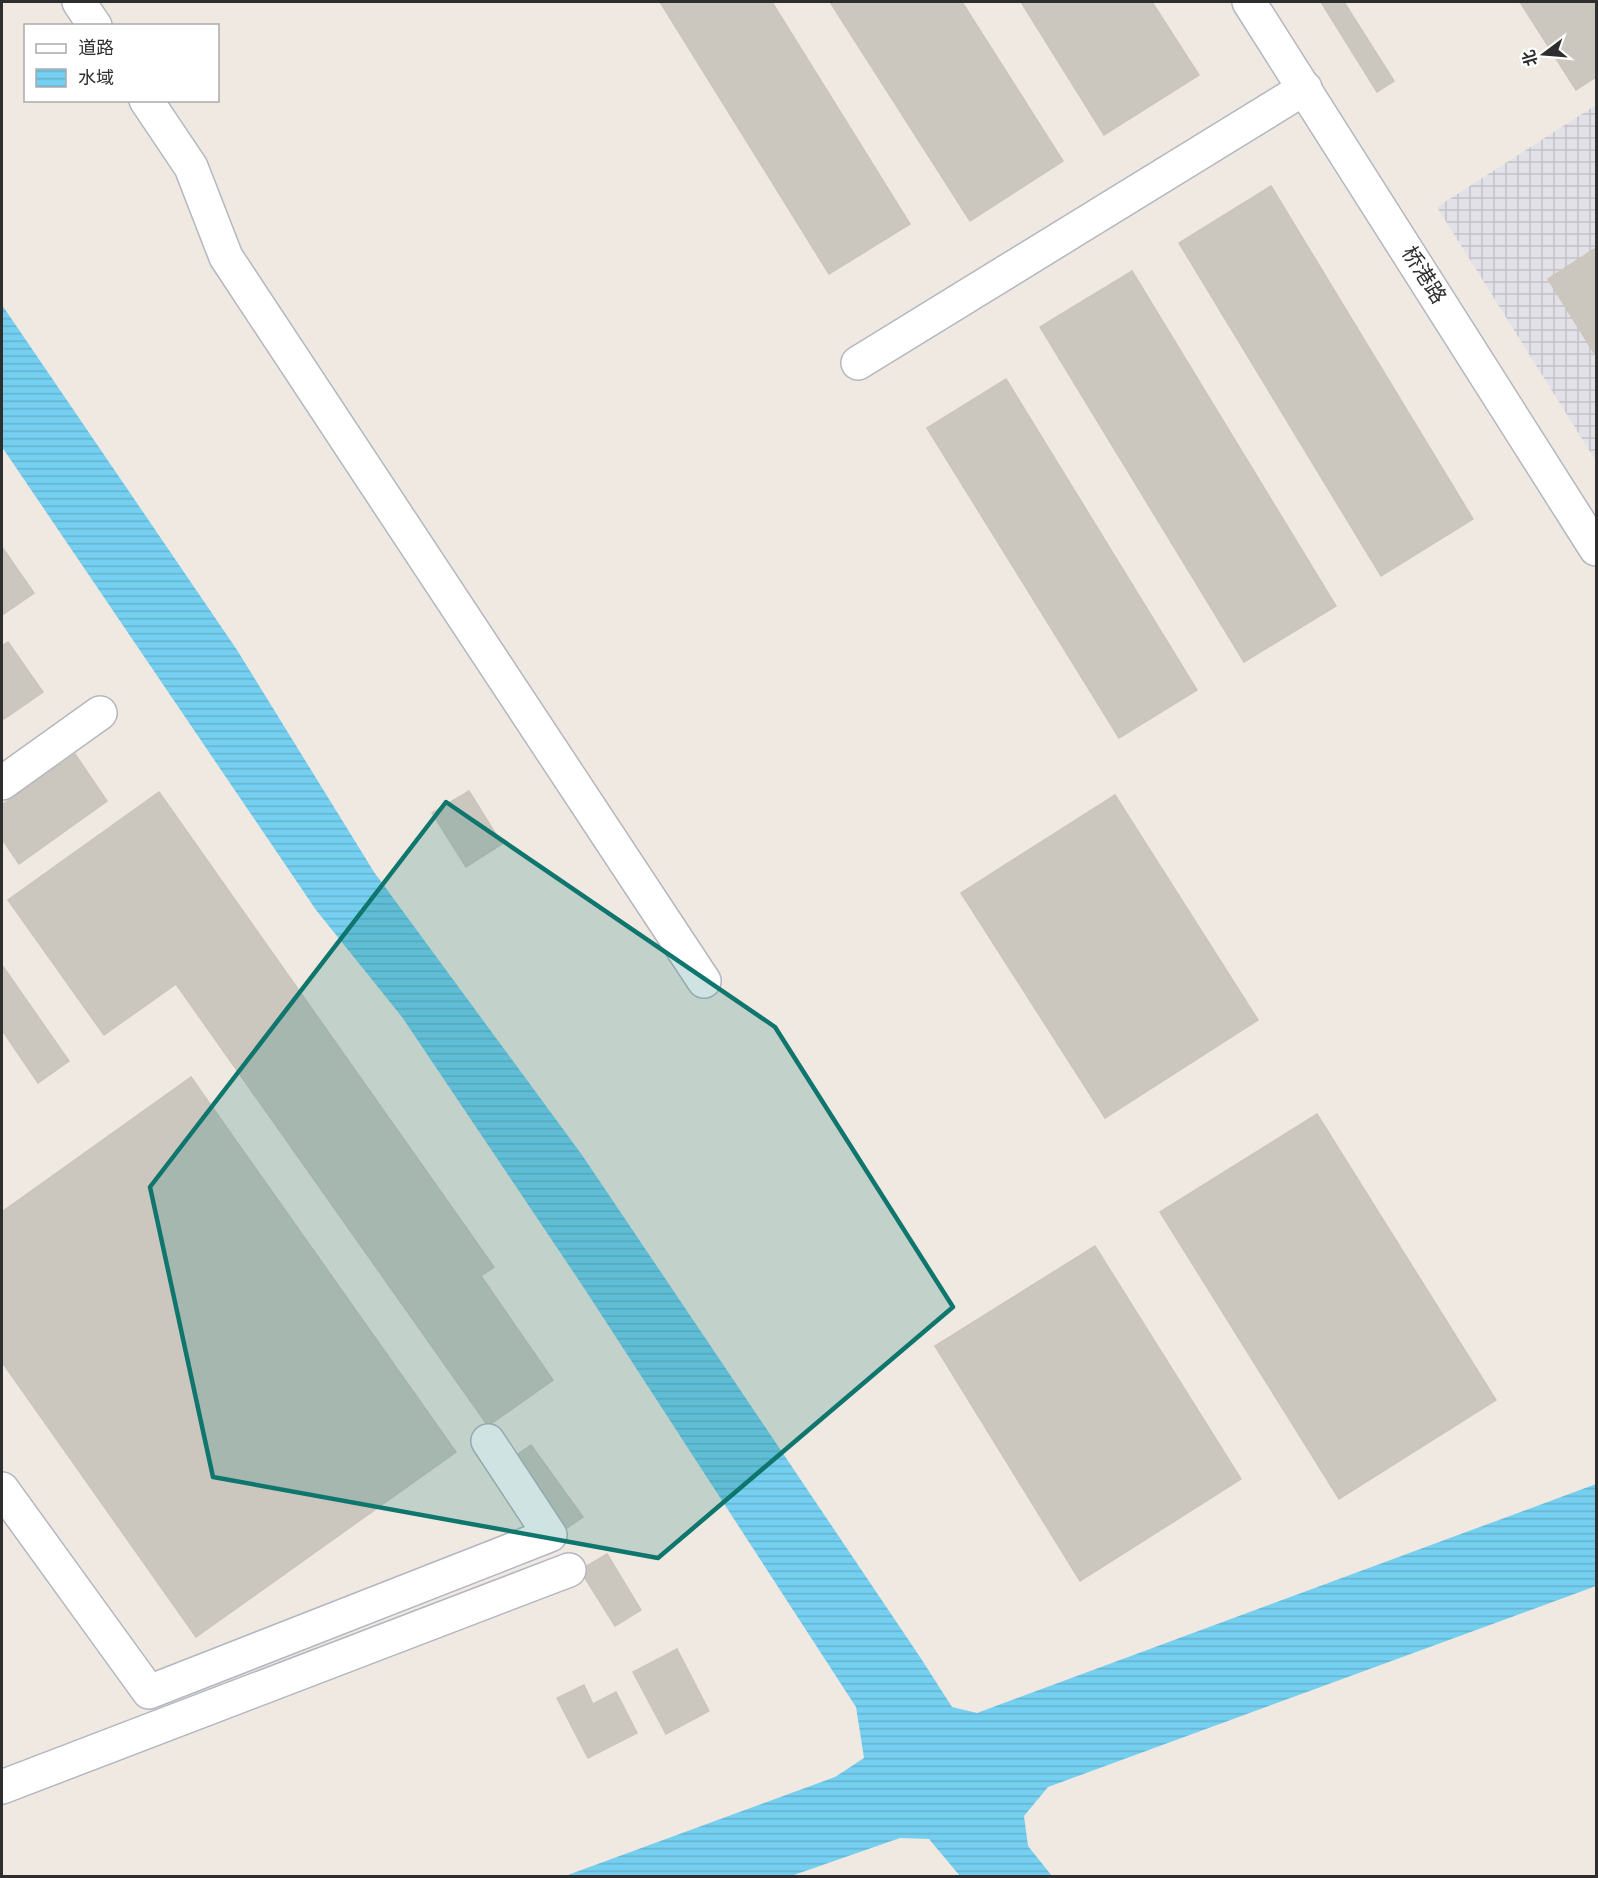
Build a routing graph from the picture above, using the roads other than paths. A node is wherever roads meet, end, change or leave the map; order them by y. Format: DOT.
graph roads {
  1 [pos="78,2"];
  2 [pos="1250,2"];
  3 [pos="94,24"];
  4 [pos="1305,88"];
  5 [pos="147,102"];
  6 [pos="858,363"];
  7 [pos="1596,549"];
  8 [pos="100,713"];
  9 [pos="2,783"];
  10 [pos="704,981"];
  11 [pos="488,1441"];
  12 [pos="2,1489"];
  13 [pos="569,1570"];
  14 [pos="2,1787"];
  1 -- 3 [label="street"];
  2 -- 4 [label="street, 桥港路"];
  4 -- 6 [label="street"];
  4 -- 7 [label="street, 桥港路"];
  5 -- 10 [label="street"];
  8 -- 9 [label="street"];
  11 -- 12 [label="street"];
  13 -- 14 [label="street"];
}
